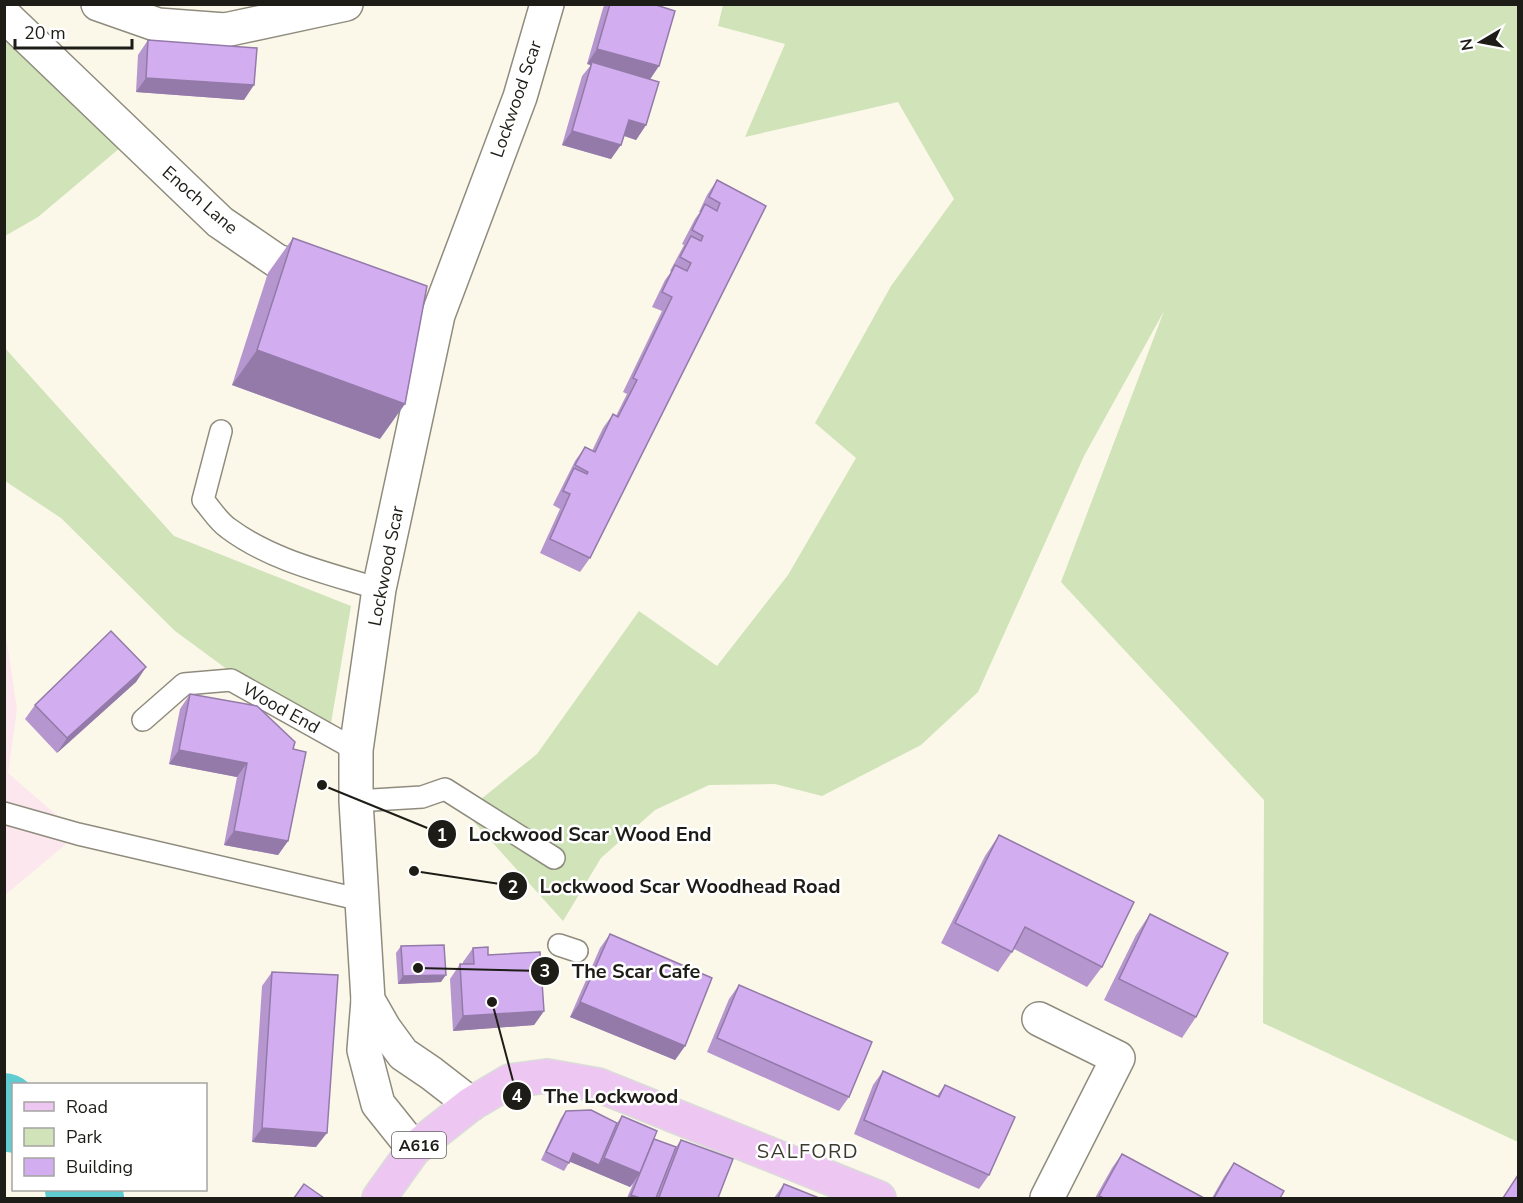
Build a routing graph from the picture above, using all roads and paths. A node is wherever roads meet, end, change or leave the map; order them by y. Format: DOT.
graph roads {
  1 [pos="98,4"];
  2 [pos="346,4"];
  3 [pos="548,4"];
  4 [pos="4,15"];
  5 [pos="352,286"];
  6 [pos="406,304"];
  7 [pos="438,315"];
  8 [pos="221,431"];
  9 [pos="379,589"];
  10 [pos="143,720"];
  11 [pos="356,750"];
  12 [pos="356,801"];
  13 [pos="4,813"];
  14 [pos="554,858"];
  15 [pos="362,900"];
  16 [pos="368,1000"];
  17 [pos="1039,1020"];
  18 [pos="471,1104"];
  19 [pos="414,1149"];
  20 [pos="379,1198"];
  21 [pos="879,1198"];
  22 [pos="1047,1198"];
  1 -- 2 [label="street"];
  3 -- 7 [label="street, Lockwood Scar"];
  4 -- 5 [label="street, Enoch Lane"];
  6 -- 7 [label="street"];
  7 -- 9 [label="street, Lockwood Scar"];
  8 -- 9 [label="lane"];
  9 -- 11 [label="street, Lockwood Scar"];
  10 -- 11 [label="lane, Wood End"];
  11 -- 12 [label="street, Lockwood Scar"];
  12 -- 14 [label="lane"];
  12 -- 15 [label="street, Lockwood Scar"];
  13 -- 15 [label="lane"];
  15 -- 16 [label="street, Lockwood Scar"];
  16 -- 18 [label="street, Lockwood Scar"];
  16 -- 19 [label="street"];
  17 -- 22 [label="street"];
  18 -- 19 [label="main road, A616"];
  18 -- 21 [label="main road, A616"];
  19 -- 20 [label="main road, A616"];
}
